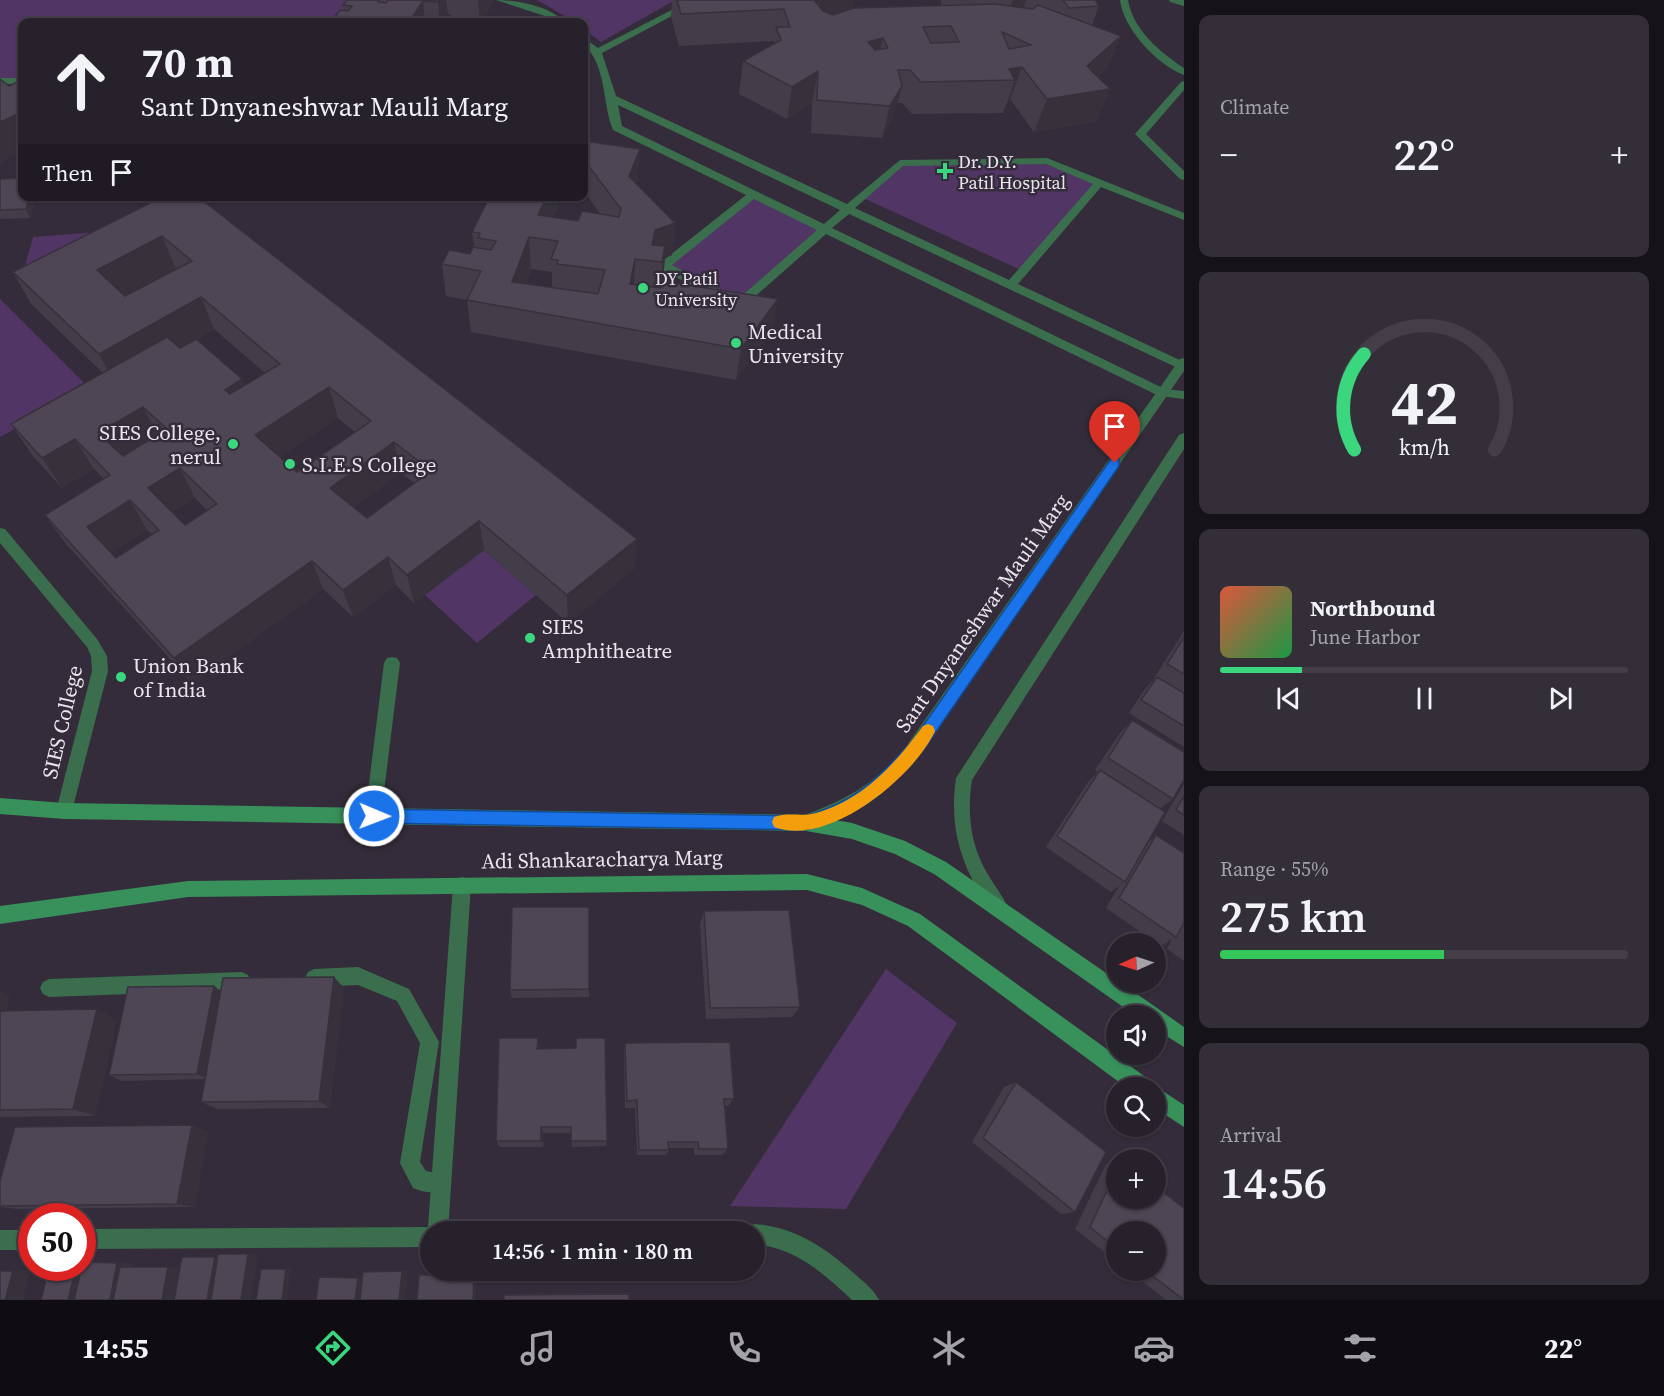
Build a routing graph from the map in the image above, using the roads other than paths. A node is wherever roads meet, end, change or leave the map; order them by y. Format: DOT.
graph roads {
  1 [pos="500,0"];
  2 [pos="698,0"];
  3 [pos="1124,0"];
  4 [pos="1173,0"];
  5 [pos="1184,3"];
  6 [pos="554,18"];
  7 [pos="588,44"];
  8 [pos="597,52"];
  9 [pos="1184,72"];
  10 [pos="0,81"];
  11 [pos="18,81"];
  12 [pos="1184,84"];
  13 [pos="612,98"];
  14 [pos="1184,177"];
  15 [pos="1099,183"];
  16 [pos="753,194"];
  17 [pos="848,208"];
  18 [pos="1184,218"];
  19 [pos="825,229"];
  20 [pos="1011,285"];
  21 [pos="1183,366"];
  22 [pos="1163,393"];
  23 [pos="1184,395"];
  24 [pos="1184,438"];
  25 [pos="0,532"];
  26 [pos="392,663"];
  27 [pos="0,806"];
  28 [pos="64,811"];
  29 [pos="374,816"];
  30 [pos="806,823"];
  31 [pos="462,885"];
  32 [pos="998,907"];
  33 [pos="0,915"];
  34 [pos="298,978"];
  35 [pos="263,980"];
  36 [pos="49,988"];
  37 [pos="1137,1005"];
  38 [pos="1166,1025"];
  39 [pos="1184,1038"];
  40 [pos="1129,1077"];
  41 [pos="1166,1104"];
  42 [pos="1184,1117"];
  43 [pos="441,1182"];
  44 [pos="439,1221"];
  45 [pos="765,1236"];
  46 [pos="420,1237"];
  47 [pos="96,1239"];
  48 [pos="0,1240"];
  49 [pos="18,1240"];
  50 [pos="860,1297"];
  1 -- 6 [label="street"];
  2 -- 8 [label="street"];
  3 -- 9 [label="street"];
  4 -- 5 [label="street"];
  7 -- 8 [label="street"];
  8 -- 13 [label="street"];
  10 -- 11 [label="street"];
  12 -- 14 [label="street"];
  13 -- 16 [label="street"];
  13 -- 17 [label="street"];
  15 -- 17 [label="street"];
  15 -- 18 [label="street"];
  15 -- 20 [label="street"];
  16 -- 19 [label="street"];
  16 -- 19 [label="street"];
  17 -- 19 [label="street"];
  17 -- 20 [label="street"];
  19 -- 22 [label="street"];
  20 -- 21 [label="street"];
  21 -- 22 [label="street, Sant Dnyaneshwar Mauli Marg"];
  22 -- 23 [label="street"];
  22 -- 30 [label="street, Sant Dnyaneshwar Mauli Marg"];
  24 -- 32 [label="street"];
  25 -- 28 [label="street, SIES College"];
  26 -- 29 [label="street"];
  27 -- 28 [label="main road, Adi Shankaracharya Marg"];
  28 -- 29 [label="main road, Adi Shankaracharya Marg"];
  29 -- 30 [label="main road, Adi Shankaracharya Marg"];
  30 -- 32 [label="main road, Adi Shankaracharya Marg"];
  31 -- 33 [label="main road, Adi Shankaracharya Marg"];
  31 -- 40 [label="main road, Adi Shankaracharya Marg"];
  31 -- 43 [label="street"];
  32 -- 37 [label="main road, Adi Shankaracharya Marg"];
  34 -- 43 [label="street"];
  35 -- 36 [label="street"];
  38 -- 39 [label="main road, Adi Shankaracharya Marg"];
  41 -- 42 [label="main road"];
  43 -- 44 [label="street"];
  45 -- 50 [label="street"];
  46 -- 47 [label="street"];
  48 -- 49 [label="street"];
}
